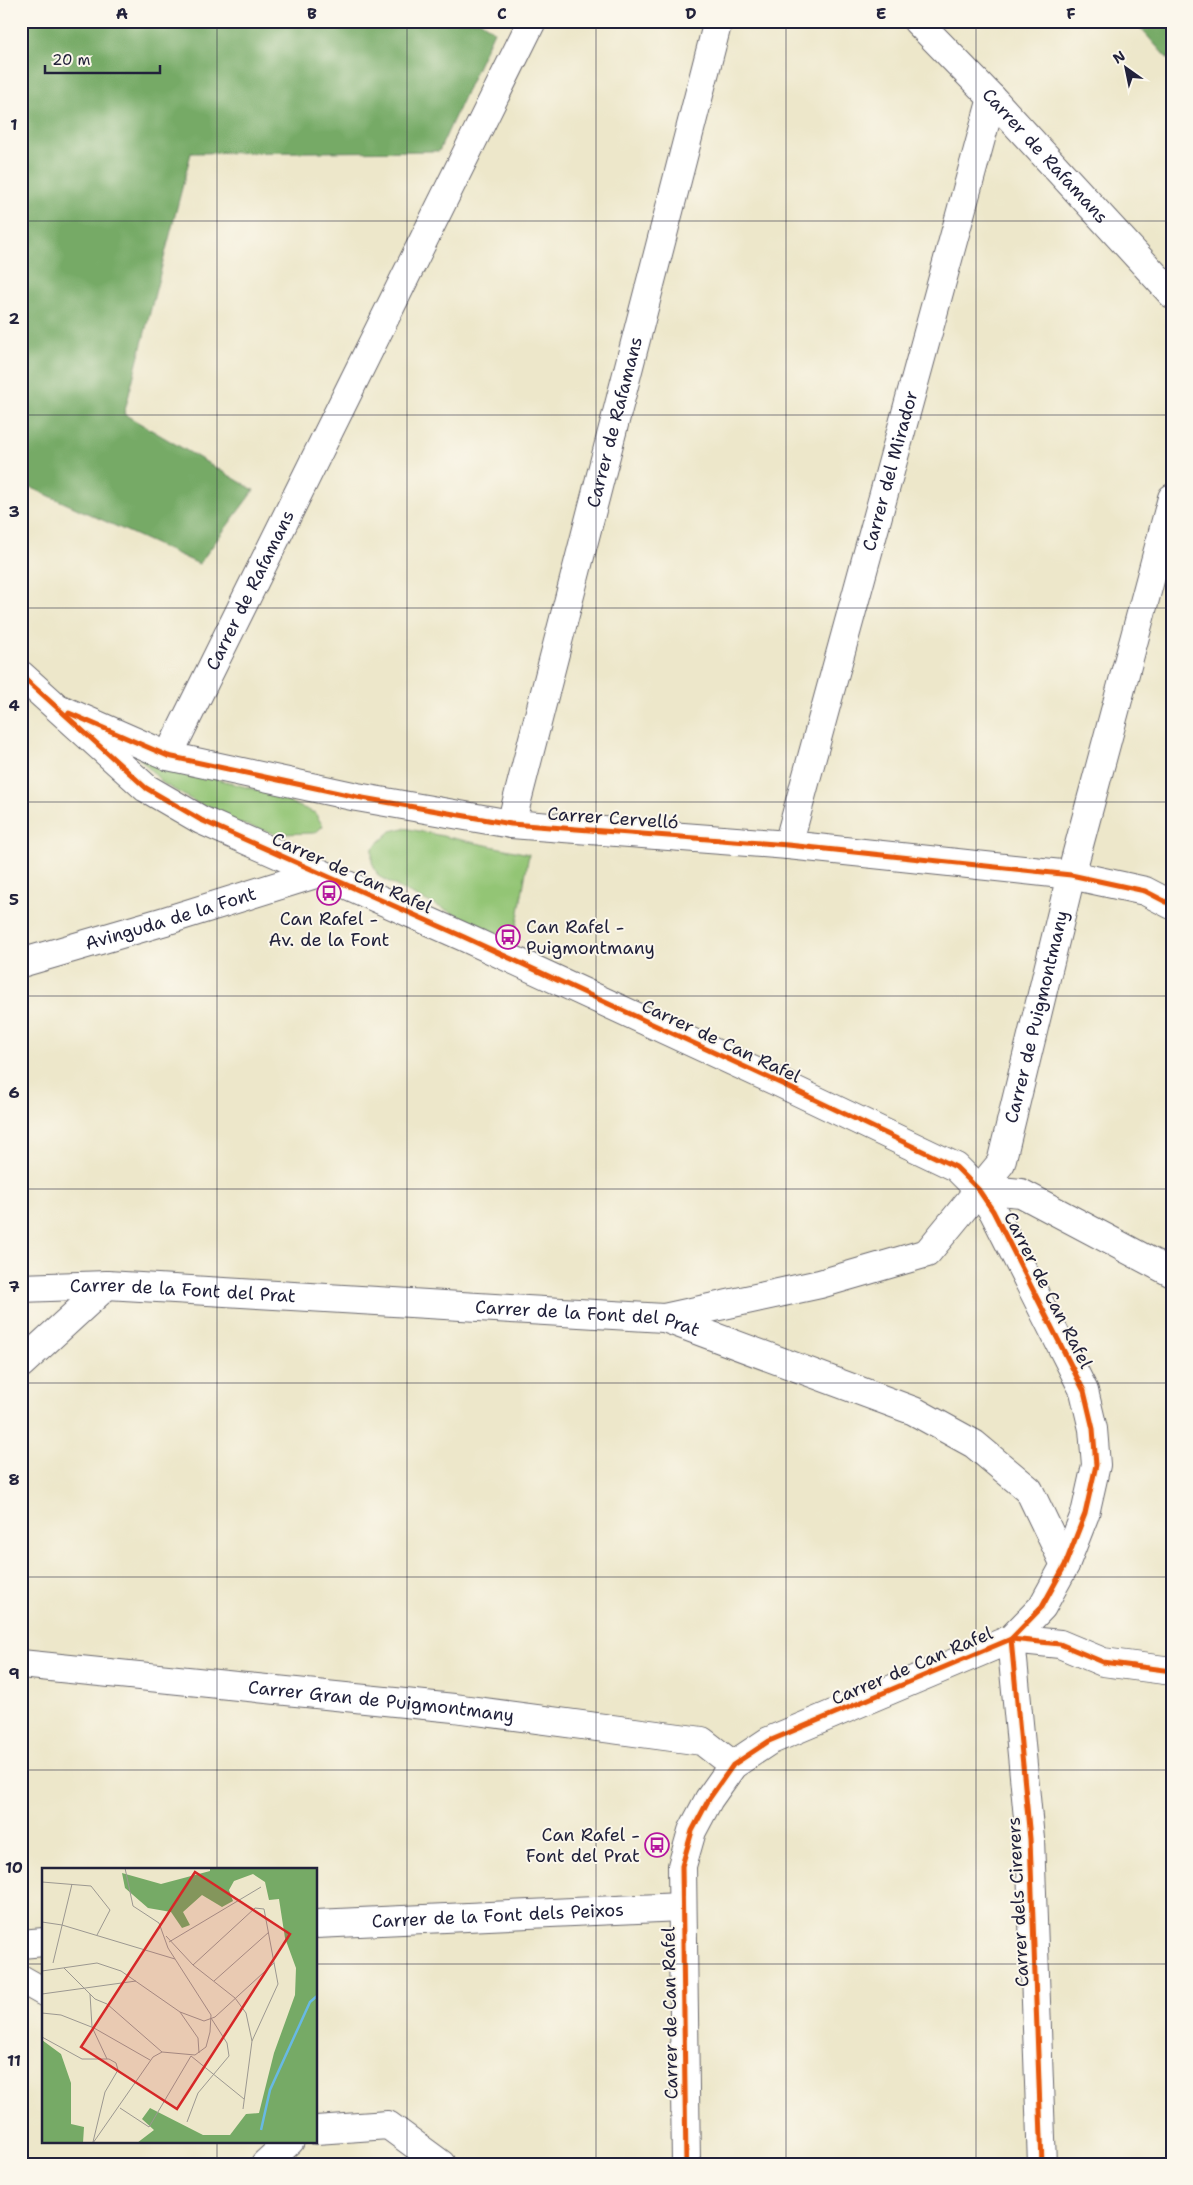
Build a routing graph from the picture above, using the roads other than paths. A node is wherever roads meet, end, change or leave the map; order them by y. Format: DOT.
graph roads {
  1 [pos="532,21"];
  2 [pos="718,21"];
  3 [pos="916,21"];
  4 [pos="992,98"];
  5 [pos="1172,294"];
  6 [pos="1172,498"];
  7 [pos="21,675"];
  8 [pos="62,710"];
  9 [pos="168,756"];
  10 [pos="511,824"];
  11 [pos="788,846"];
  12 [pos="319,873"];
  13 [pos="1071,875"];
  14 [pos="1172,905"];
  15 [pos="21,963"];
  16 [pos="978,1188"];
  17 [pos="1172,1273"];
  18 [pos="107,1285"];
  19 [pos="21,1288"];
  20 [pos="664,1318"];
  21 [pos="21,1364"];
  22 [pos="1065,1565"];
  23 [pos="1011,1639"];
  24 [pos="21,1664"];
  25 [pos="1172,1671"];
  26 [pos="733,1765"];
  27 [pos="681,1907"];
  28 [pos="318,1924"];
  29 [pos="42,1942"];
  30 [pos="21,1944"];
  31 [pos="21,1979"];
  32 [pos="42,1991"];
  33 [pos="318,2130"];
  34 [pos="289,2142"];
  35 [pos="264,2164"];
  36 [pos="441,2164"];
  37 [pos="686,2164"];
  38 [pos="1042,2164"];
  1 -- 9 [label="street, Carrer de Rafamans"];
  2 -- 10 [label="street, Carrer de Rafamans"];
  3 -- 4 [label="street, Carrer de Rafamans"];
  4 -- 5 [label="street, Carrer de Rafamans"];
  4 -- 11 [label="street, Carrer del Mirador"];
  6 -- 13 [label="street, Carrer de Puigmontmany"];
  7 -- 8 [label="street, Carrer de Can Rafel"];
  8 -- 9 [label="street, Carrer Cervelló"];
  8 -- 12 [label="street, Carrer de Can Rafel"];
  9 -- 10 [label="street, Carrer Cervelló"];
  10 -- 11 [label="street, Carrer Cervelló"];
  11 -- 13 [label="street, Carrer Cervelló"];
  12 -- 15 [label="street, Avinguda de la Font"];
  12 -- 16 [label="street, Carrer de Can Rafel"];
  13 -- 14 [label="street, Carrer Cervelló"];
  13 -- 16 [label="street, Carrer de Puigmontmany"];
  16 -- 17 [label="street"];
  16 -- 20 [label="street, Carrer de Puigmontmany"];
  16 -- 22 [label="street, Carrer de Can Rafel"];
  18 -- 19 [label="street, Carrer de la Font del Prat"];
  18 -- 20 [label="street, Carrer de la Font del Prat"];
  18 -- 21 [label="street"];
  20 -- 22 [label="street, Carrer de la Font del Prat"];
  22 -- 23 [label="street, Carrer de Can Rafel"];
  23 -- 25 [label="street"];
  23 -- 26 [label="street, Carrer de Can Rafel"];
  23 -- 38 [label="street, Carrer dels Cirerers"];
  24 -- 26 [label="street, Carrer Gran de Puigmontmany"];
  26 -- 27 [label="street, Carrer de Can Rafel"];
  27 -- 28 [label="street, Carrer de la Font dels Peixos"];
  27 -- 37 [label="street, Carrer de Can Rafel"];
  29 -- 30 [label="street"];
  31 -- 32 [label="street"];
  33 -- 36 [label="street"];
  34 -- 35 [label="street"];
}
